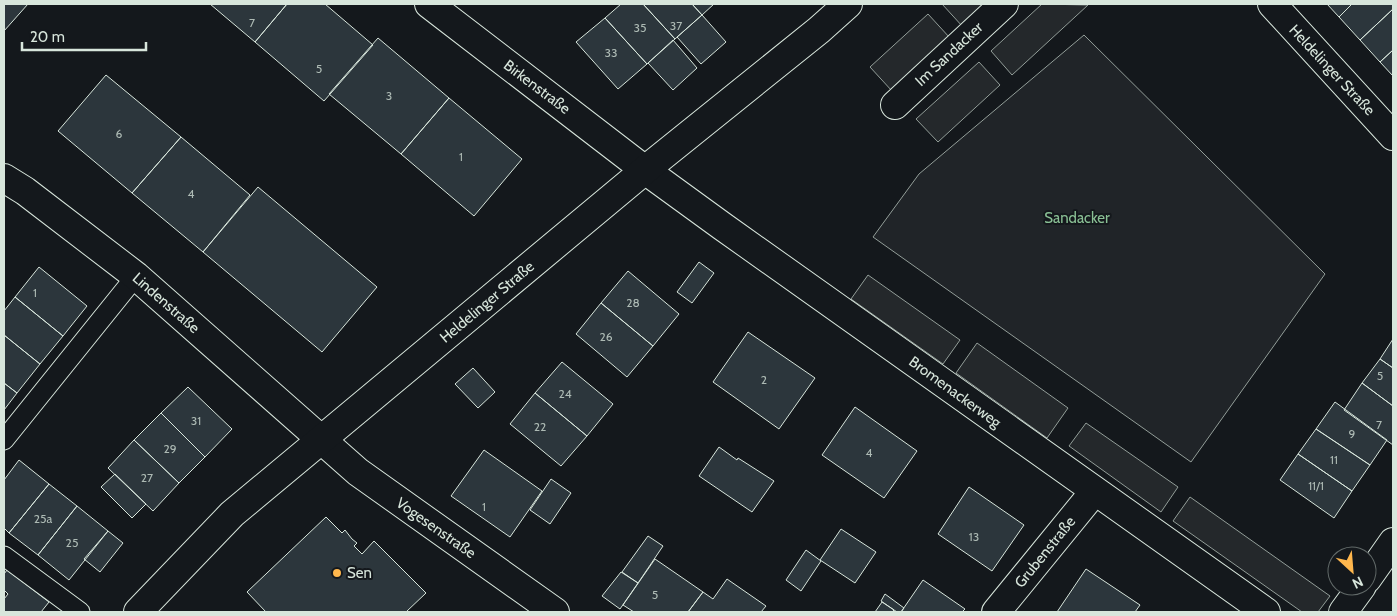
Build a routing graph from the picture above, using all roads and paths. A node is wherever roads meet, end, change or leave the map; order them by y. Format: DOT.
graph roads {
  1 [pos="429,4"];
  2 [pos="848,4"];
  3 [pos="1004,4"];
  4 [pos="1272,4"];
  5 [pos="894,105"];
  6 [pos="1393,136"];
  7 [pos="645,170"];
  8 [pos="4,178"];
  9 [pos="136,276"];
  10 [pos="322,438"];
  11 [pos="4,440"];
  12 [pos="1094,492"];
  13 [pos="1393,542"];
  14 [pos="4,556"];
  15 [pos="1377,565"];
  16 [pos="1355,596"];
  17 [pos="80,612"];
  18 [pos="138,612"];
  19 [pos="555,612"];
  20 [pos="996,612"];
  21 [pos="1266,612"];
  22 [pos="1343,612"];
  1 -- 7 [label="street, Birkenstraße"];
  2 -- 7 [label="street, Heldelinger Straße"];
  3 -- 5 [label="street, Im Sandacker"];
  4 -- 6 [label="street, Heldelinger Straße"];
  7 -- 10 [label="street, Heldelinger Straße"];
  7 -- 12 [label="street, Bromenackerweg"];
  8 -- 9 [label="street, Lindenstraße"];
  9 -- 10 [label="street, Lindenstraße"];
  9 -- 11 [label="lane"];
  10 -- 18 [label="street, Heldelinger Straße"];
  10 -- 19 [label="street, Vogesenstraße"];
  12 -- 20 [label="street, Grubenstraße"];
  12 -- 21 [label="street, Bromenackerweg"];
  13 -- 15 [label="street"];
  14 -- 17 [label="lane"];
  16 -- 22 [label="street"];
}
